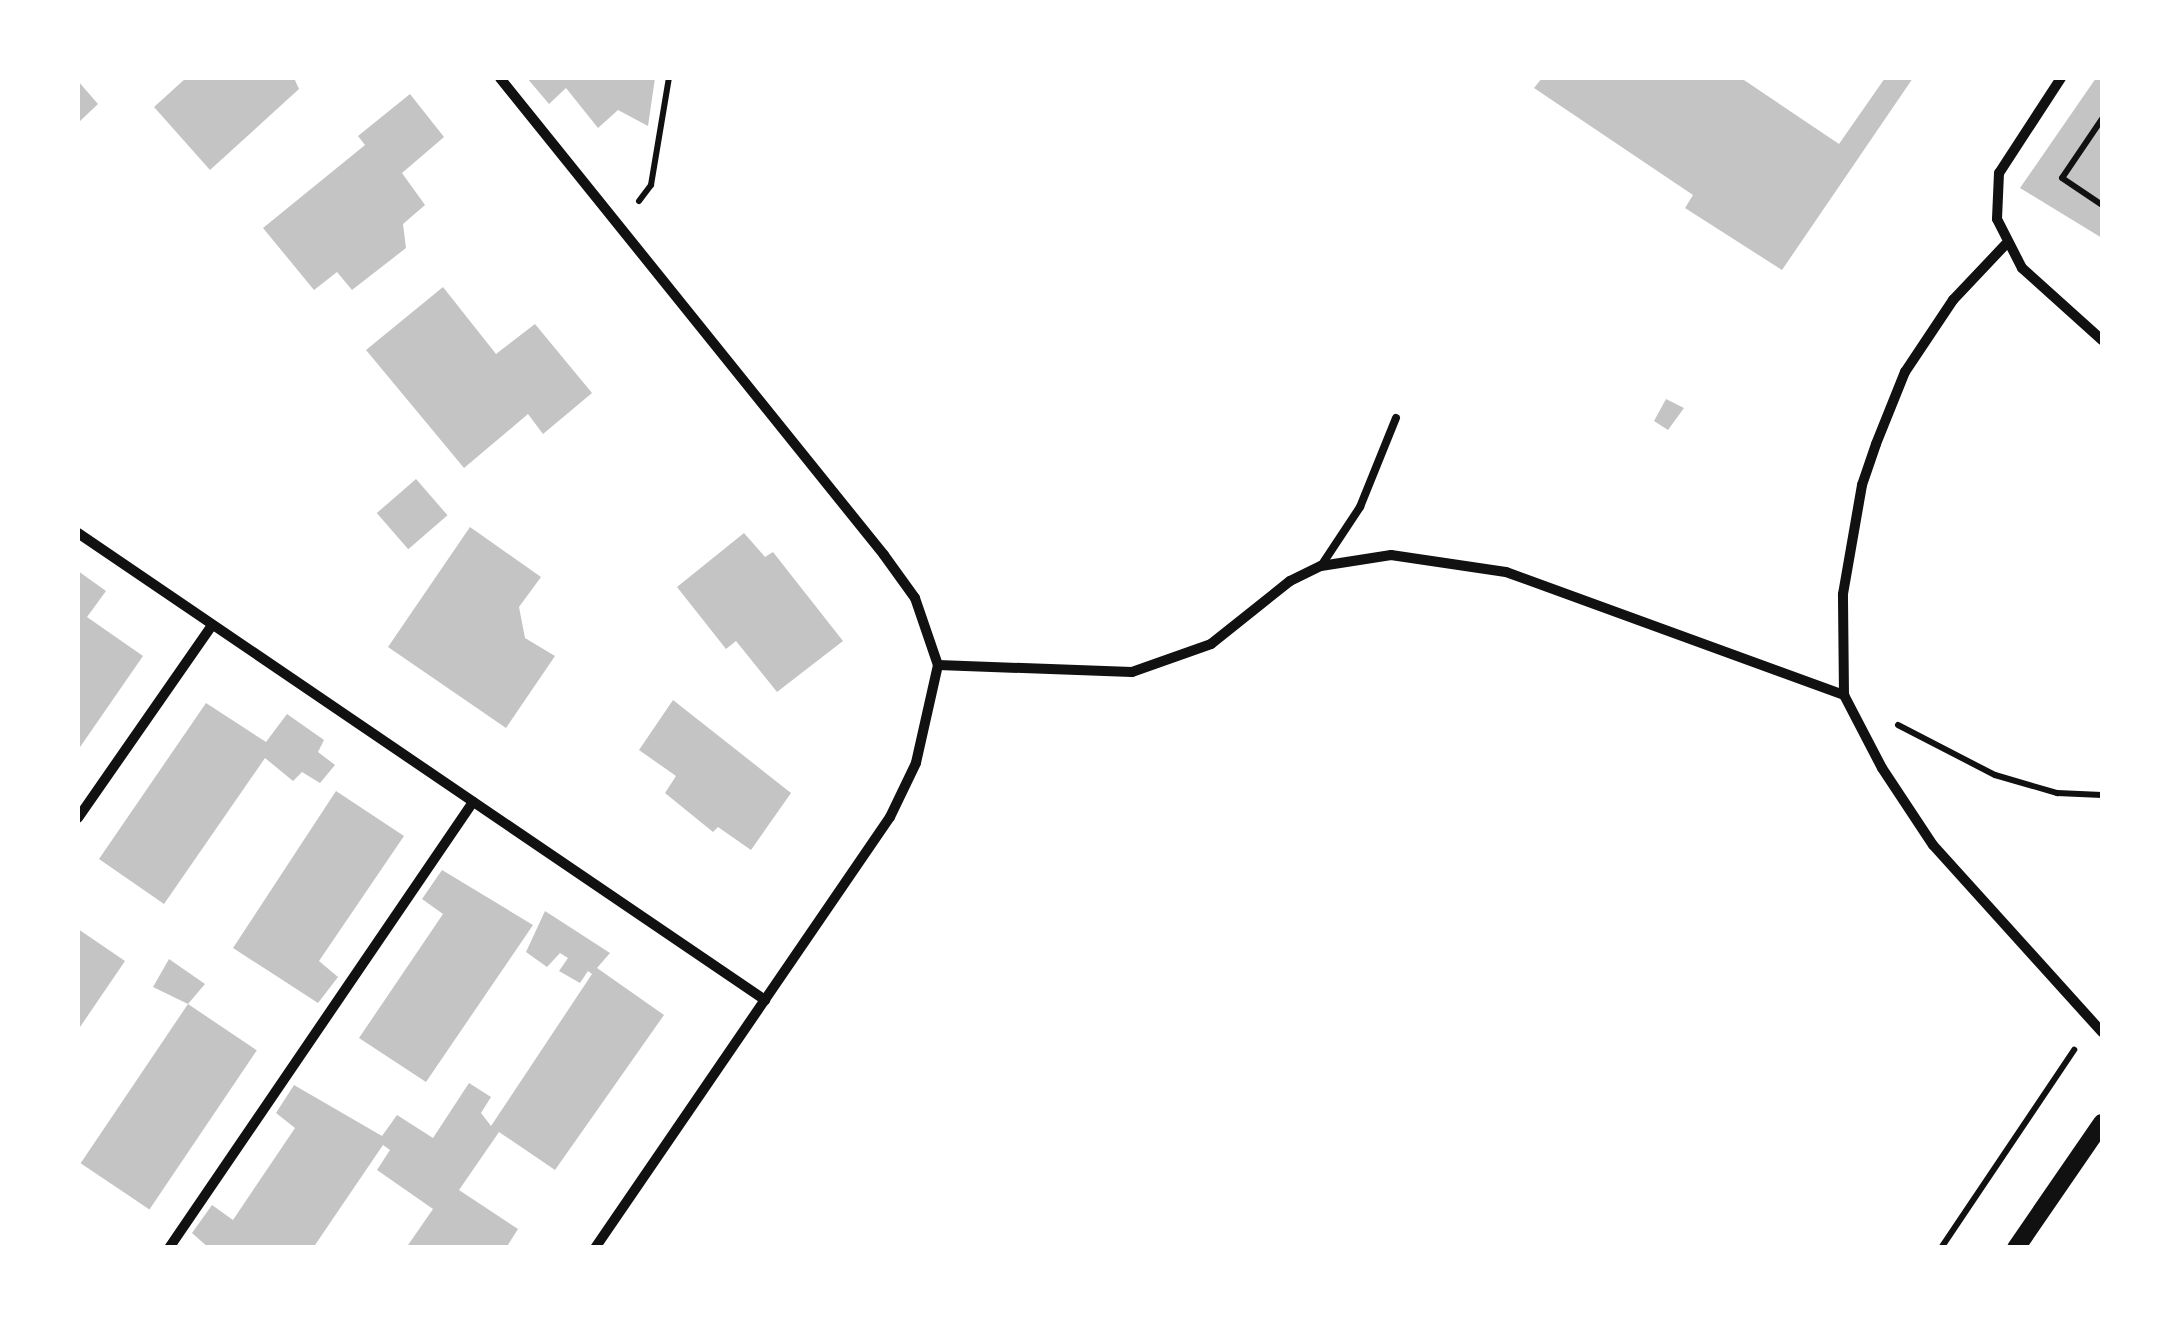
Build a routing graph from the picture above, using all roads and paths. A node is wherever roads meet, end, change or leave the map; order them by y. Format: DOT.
graph roads {
  1 [pos="500,78"];
  2 [pos="670,78"];
  3 [pos="2060,78"];
  4 [pos="2102,119"];
  5 [pos="2102,205"];
  6 [pos="620,226"];
  7 [pos="2005,244"];
  8 [pos="2102,340"];
  9 [pos="1396,418"];
  10 [pos="78,532"];
  11 [pos="1322,566"];
  12 [pos="212,625"];
  13 [pos="938,664"];
  14 [pos="1844,695"];
  15 [pos="2102,795"];
  16 [pos="472,802"];
  17 [pos="78,818"];
  18 [pos="765,1000"];
  19 [pos="2091,1024"];
  20 [pos="2102,1032"];
  21 [pos="2102,1123"];
  22 [pos="169,1248"];
  23 [pos="595,1248"];
  24 [pos="1940,1248"];
  25 [pos="2016,1248"];
  1 -- 6 [label="street"];
  2 -- 6 [label="path"];
  3 -- 7 [label="street"];
  4 -- 5 [label="path"];
  6 -- 13 [label="street"];
  7 -- 8 [label="street"];
  7 -- 14 [label="street"];
  9 -- 11 [label="lane"];
  10 -- 12 [label="street"];
  11 -- 13 [label="street"];
  11 -- 14 [label="street"];
  12 -- 16 [label="street"];
  12 -- 17 [label="street"];
  13 -- 18 [label="street"];
  14 -- 15 [label="path"];
  14 -- 19 [label="street"];
  16 -- 18 [label="street"];
  16 -- 22 [label="street"];
  18 -- 23 [label="street"];
  19 -- 20 [label="street"];
  19 -- 24 [label="path"];
  21 -- 25 [label="street"];
}
